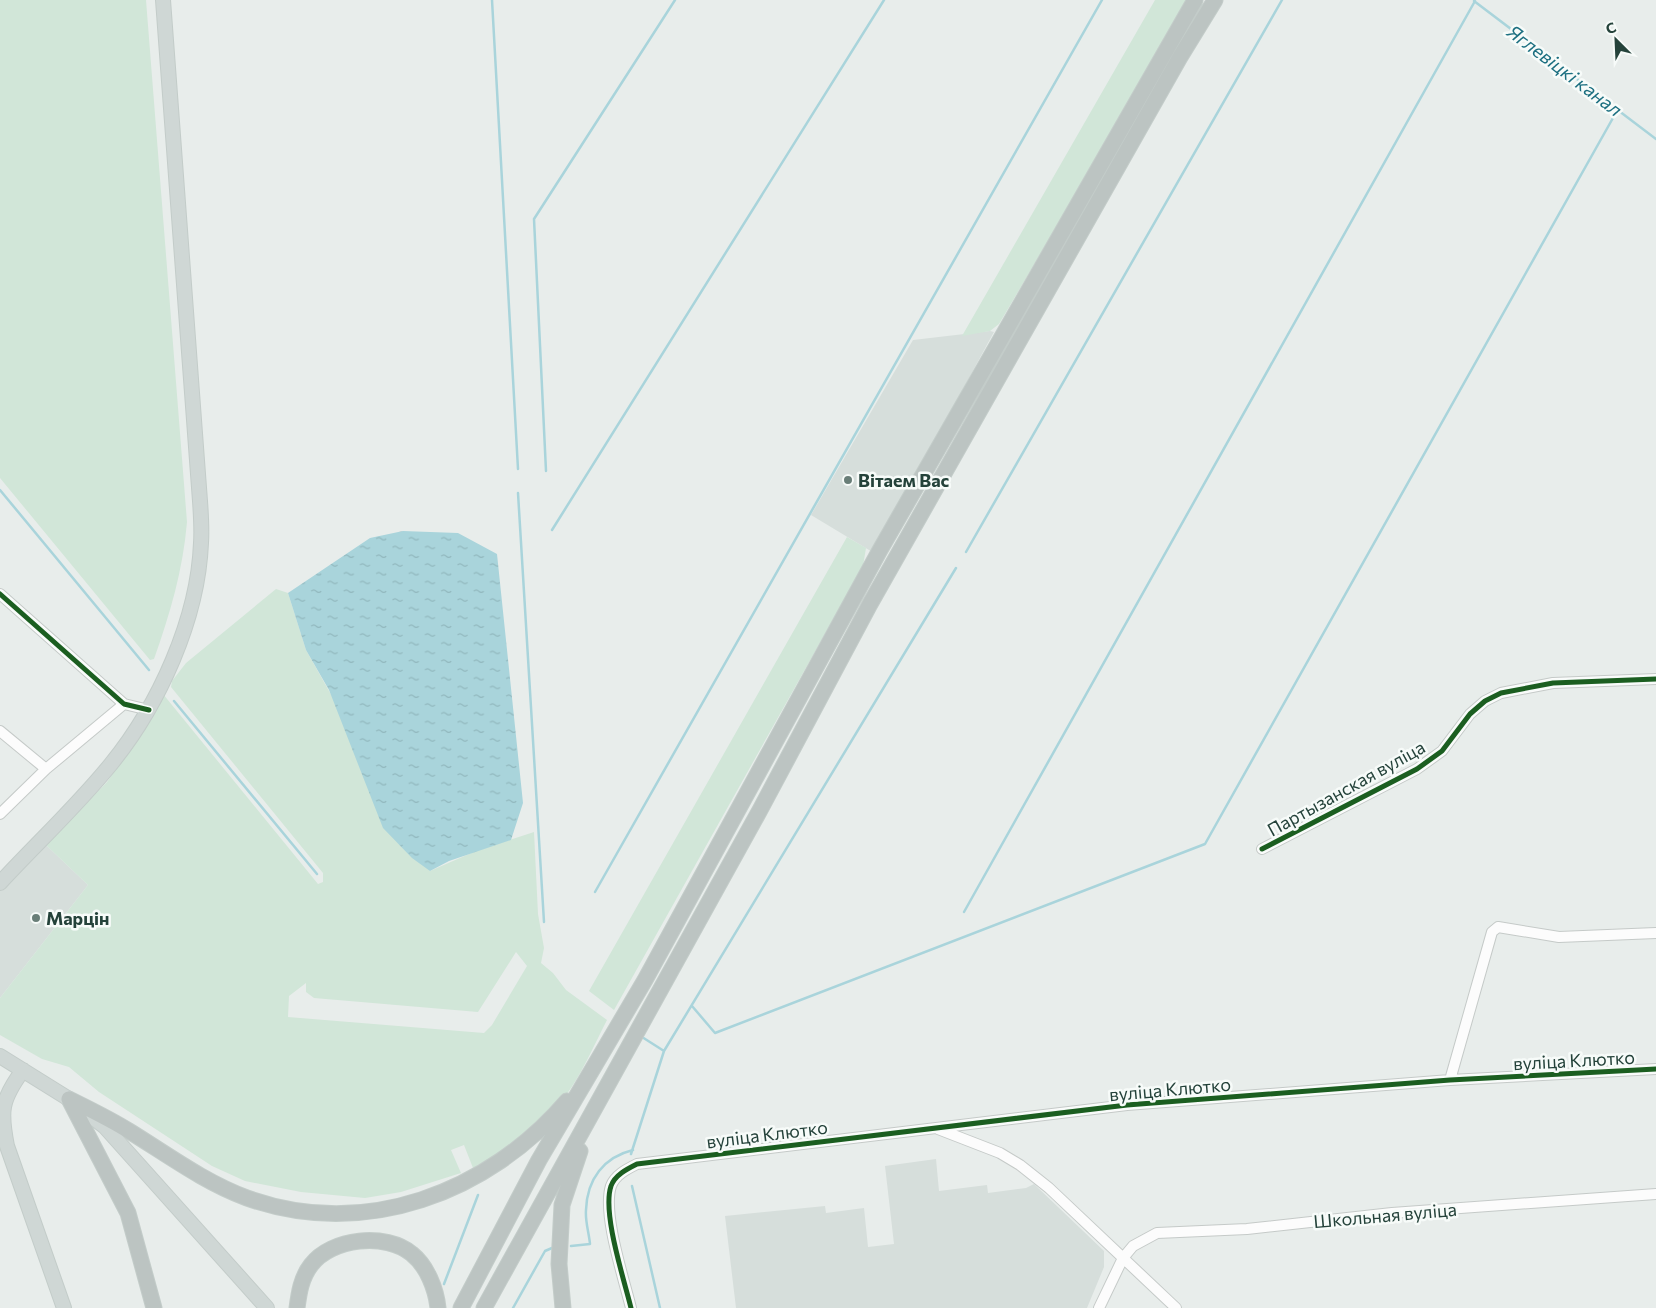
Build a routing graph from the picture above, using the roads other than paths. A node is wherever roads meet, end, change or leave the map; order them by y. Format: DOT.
graph roads {
  1 [pos="163,0"];
  2 [pos="1195,0"];
  3 [pos="1215,0"];
  4 [pos="0,594"];
  5 [pos="1656,680"];
  6 [pos="124,704"];
  7 [pos="149,710"];
  8 [pos="0,731"];
  9 [pos="46,769"];
  10 [pos="0,814"];
  11 [pos="1262,849"];
  12 [pos="0,883"];
  13 [pos="1656,933"];
  14 [pos="0,1056"];
  15 [pos="594,1069"];
  16 [pos="1656,1069"];
  17 [pos="23,1070"];
  18 [pos="1450,1080"];
  19 [pos="69,1098"];
  20 [pos="599,1102"];
  21 [pos="1,1119"];
  22 [pos="934,1128"];
  23 [pos="1656,1194"];
  24 [pos="1123,1258"];
  25 [pos="244,1283"];
  26 [pos="64,1308"];
  27 [pos="154,1308"];
  28 [pos="262,1308"];
  29 [pos="267,1308"];
  30 [pos="297,1308"];
  31 [pos="438,1308"];
  32 [pos="461,1308"];
  33 [pos="484,1308"];
  34 [pos="563,1308"];
  35 [pos="631,1308"];
  36 [pos="1099,1308"];
  37 [pos="1176,1308"];
  1 -- 7 [label="main road"];
  2 -- 15 [label="highway"];
  3 -- 20 [label="highway"];
  4 -- 6 [label="street"];
  5 -- 11 [label="street, Партызанская вуліца"];
  6 -- 7 [label="street"];
  6 -- 9 [label="street"];
  7 -- 12 [label="main road"];
  8 -- 9 [label="street"];
  9 -- 10 [label="street"];
  13 -- 18 [label="street"];
  14 -- 17 [label="main road"];
  15 -- 19 [label="highway"];
  15 -- 32 [label="highway"];
  16 -- 18 [label="street, вуліца Клютко"];
  17 -- 19 [label="main road"];
  17 -- 21 [label="main road"];
  18 -- 22 [label="street, вуліца Клютко"];
  19 -- 25 [label="main road"];
  19 -- 27 [label="highway"];
  20 -- 33 [label="highway"];
  20 -- 34 [label="highway"];
  21 -- 26 [label="main road"];
  22 -- 24 [label="street"];
  22 -- 35 [label="street, вуліца Клютко"];
  23 -- 24 [label="street, Школьная вуліца"];
  24 -- 36 [label="street"];
  24 -- 37 [label="street"];
  25 -- 28 [label="main road"];
  25 -- 29 [label="main road"];
  30 -- 31 [label="highway"];
}
